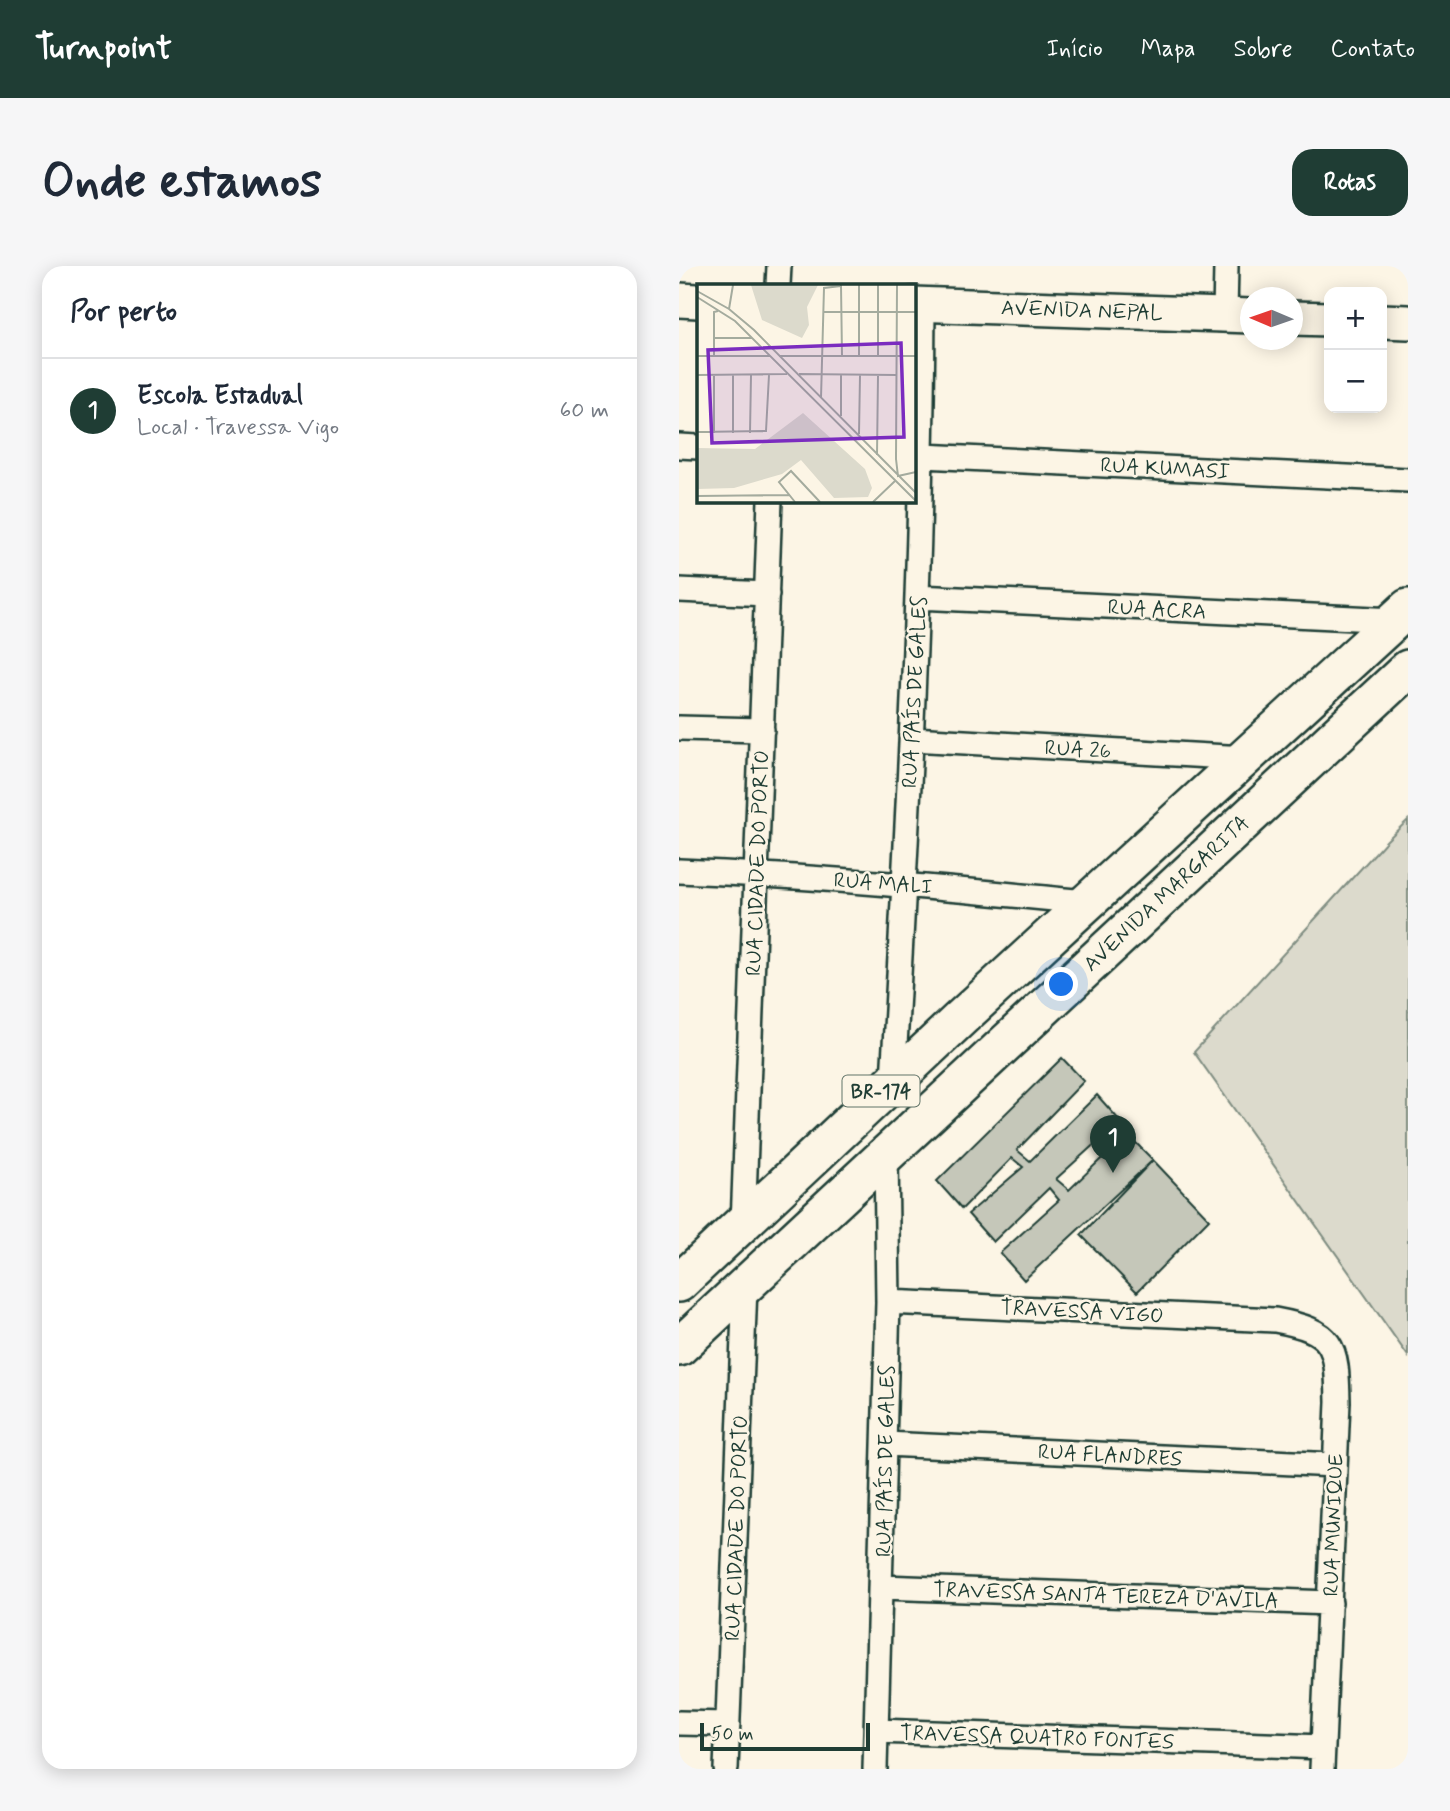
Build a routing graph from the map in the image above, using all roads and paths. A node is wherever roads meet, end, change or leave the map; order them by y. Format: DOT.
graph roads {
  1 [pos="779,266"];
  2 [pos="1226,266"];
  3 [pos="778,284"];
  4 [pos="679,300"];
  5 [pos="697,301"];
  6 [pos="918,304"];
  7 [pos="1238,316"];
  8 [pos="1303,318"];
  9 [pos="1324,319"];
  10 [pos="1387,321"];
  11 [pos="1408,322"];
  12 [pos="679,446"];
  13 [pos="697,447"];
  14 [pos="923,456"];
  15 [pos="1408,480"];
  16 [pos="770,502"];
  17 [pos="679,590"];
  18 [pos="767,594"];
  19 [pos="918,597"];
  20 [pos="1401,614"];
  21 [pos="1408,669"];
  22 [pos="679,728"];
  23 [pos="762,730"];
  24 [pos="912,739"];
  25 [pos="1245,758"];
  26 [pos="679,871"];
  27 [pos="756,874"];
  28 [pos="905,884"];
  29 [pos="1086,902"];
  30 [pos="893,1080"];
  31 [pos="887,1154"];
  32 [pos="743,1225"];
  33 [pos="679,1283"];
  34 [pos="745,1287"];
  35 [pos="888,1303"];
  36 [pos="1275,1320"];
  37 [pos="679,1347"];
  38 [pos="885,1444"];
  39 [pos="1335,1465"];
  40 [pos="881,1587"];
  41 [pos="1330,1603"];
  42 [pos="679,1723"];
  43 [pos="728,1724"];
  44 [pos="877,1731"];
  45 [pos="1323,1758"];
  46 [pos="726,1769"];
  47 [pos="875,1769"];
  1 -- 3 [label="street"];
  2 -- 7 [label="street"];
  4 -- 5 [label="street"];
  6 -- 7 [label="street, AVENIDA NEPAL"];
  6 -- 14 [label="street, RUA PAÍS DE GALES"];
  8 -- 9 [label="street"];
  10 -- 11 [label="street"];
  12 -- 13 [label="street"];
  14 -- 15 [label="street, RUA KUMASI"];
  14 -- 19 [label="street, RUA PAÍS DE GALES"];
  16 -- 18 [label="street, RUA CIDADE DO PORTO"];
  17 -- 18 [label="street"];
  18 -- 23 [label="street, RUA CIDADE DO PORTO"];
  19 -- 20 [label="street, RUA ACRA"];
  19 -- 24 [label="street, RUA PAÍS DE GALES"];
  20 -- 25 [label="main road, BR-174"];
  21 -- 31 [label="main road, AVENIDA MARGARITA / BR-174"];
  22 -- 23 [label="street"];
  23 -- 27 [label="street, RUA CIDADE DO PORTO"];
  24 -- 25 [label="street, RUA 26"];
  24 -- 28 [label="street, RUA PAÍS DE GALES"];
  25 -- 29 [label="main road, BR-174"];
  26 -- 27 [label="street, RUA MALI"];
  27 -- 28 [label="street, RUA MALI"];
  27 -- 32 [label="street, RUA CIDADE DO PORTO"];
  28 -- 29 [label="street, RUA MALI"];
  28 -- 30 [label="street, RUA PAÍS DE GALES"];
  29 -- 30 [label="main road, BR-174"];
  30 -- 32 [label="main road, BR-174"];
  31 -- 34 [label="main road, AVENIDA MARGARITA / BR-174"];
  31 -- 35 [label="street, RUA PAÍS DE GALES"];
  32 -- 33 [label="main road, BR-174"];
  34 -- 37 [label="main road, AVENIDA MARGARITA / BR-174"];
  34 -- 43 [label="street, RUA CIDADE DO PORTO"];
  35 -- 36 [label="street, TRAVESSA VIGO"];
  35 -- 38 [label="street, RUA PAÍS DE GALES"];
  36 -- 39 [label="street, RUA MUNIQUE"];
  38 -- 39 [label="street, RUA FLANDRES"];
  38 -- 40 [label="street, RUA PAÍS DE GALES"];
  39 -- 41 [label="street, RUA MUNIQUE"];
  40 -- 41 [label="street, TRAVESSA SANTA TEREZA D'AVILA"];
  40 -- 44 [label="street, RUA PAÍS DE GALES"];
  41 -- 45 [label="street, RUA MUNIQUE"];
  42 -- 43 [label="street"];
  43 -- 46 [label="street, RUA CIDADE DO PORTO"];
  44 -- 45 [label="street, TRAVESSA QUATRO FONTES"];
  44 -- 47 [label="street, RUA PAÍS DE GALES"];
}
